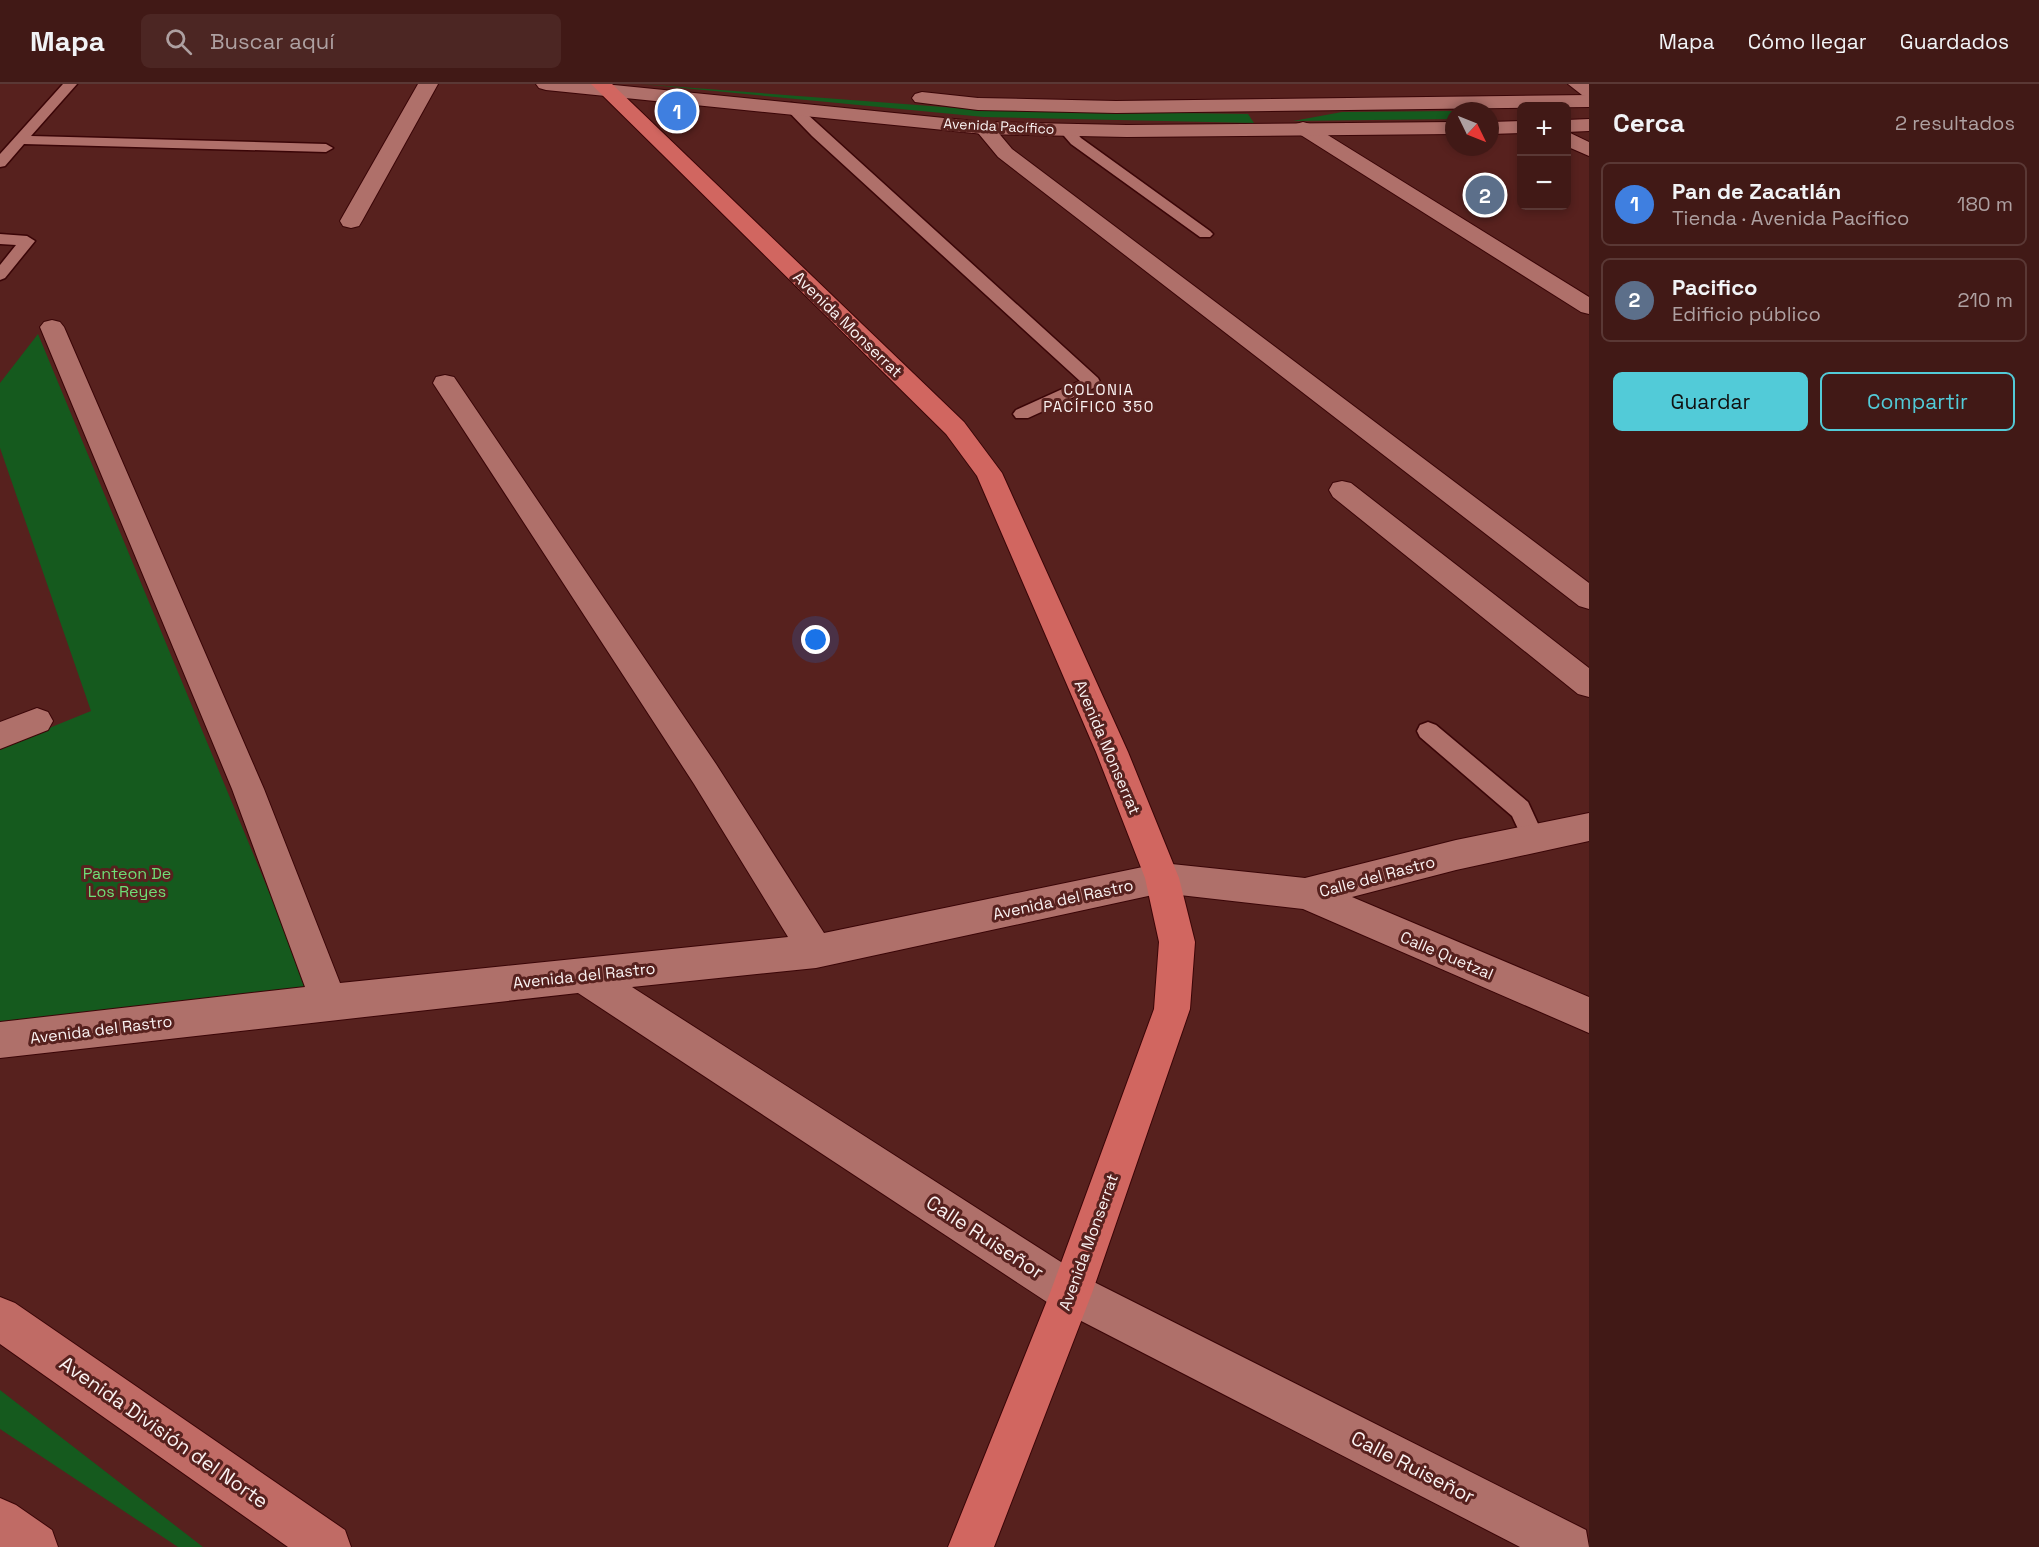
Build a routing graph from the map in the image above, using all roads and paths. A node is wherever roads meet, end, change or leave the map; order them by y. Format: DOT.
graph roads {
  1 [pos="70,84"];
  2 [pos="428,84"];
  3 [pos="546,84"];
  4 [pos="1578,84"];
  5 [pos="604,87"];
  6 [pos="1589,92"];
  7 [pos="899,96"];
  8 [pos="1589,101"];
  9 [pos="1272,106"];
  10 [pos="791,107"];
  11 [pos="1589,125"];
  12 [pos="1571,126"];
  13 [pos="1517,127"];
  14 [pos="984,128"];
  15 [pos="1280,128"];
  16 [pos="1303,128"];
  17 [pos="1499,128"];
  18 [pos="1065,129"];
  19 [pos="1445,129"];
  20 [pos="21,140"];
  21 [pos="1571,140"];
  22 [pos="326,148"];
  23 [pos="1589,150"];
  24 [pos="0,163"];
  25 [pos="351,221"];
  26 [pos="1204,234"];
  27 [pos="0,239"];
  28 [pos="0,274"];
  29 [pos="1589,307"];
  30 [pos="52,327"];
  31 [pos="445,383"];
  32 [pos="1023,414"];
  33 [pos="1342,490"];
  34 [pos="1589,598"];
  35 [pos="1589,685"];
  36 [pos="37,721"];
  37 [pos="1428,731"];
  38 [pos="0,736"];
  39 [pos="1589,827"];
  40 [pos="1534,839"];
  41 [pos="1162,878"];
  42 [pos="1305,894"];
  43 [pos="816,951"];
  44 [pos="582,975"];
  45 [pos="329,1002"];
  46 [pos="1589,1015"];
  47 [pos="0,1040"];
  48 [pos="1071,1293"];
  49 [pos="0,1318"];
  50 [pos="0,1521"];
  51 [pos="35,1547"];
  52 [pos="328,1547"];
  53 [pos="971,1547"];
  54 [pos="1569,1547"];
  1 -- 20 [label="lane"];
  2 -- 25 [label="street"];
  3 -- 5 [label="street, Avenida Pacífico"];
  4 -- 6 [label="street"];
  5 -- 10 [label="street, Avenida Pacífico"];
  5 -- 41 [label="main road, Avenida Monserrat"];
  7 -- 9 [label="street, Avenida Pacífico"];
  8 -- 9 [label="street, Avenida Pacífico"];
  9 -- 15 [label="street"];
  10 -- 14 [label="street, Avenida Pacífico"];
  10 -- 32 [label="lane"];
  11 -- 12 [label="street"];
  13 -- 17 [label="street"];
  14 -- 18 [label="street, Avenida Pacífico"];
  14 -- 34 [label="street"];
  15 -- 16 [label="street, Avenida Pacífico"];
  15 -- 18 [label="street, Avenida Pacífico"];
  16 -- 19 [label="street, Avenida Pacífico"];
  16 -- 29 [label="street"];
  18 -- 26 [label="lane"];
  20 -- 22 [label="lane"];
  20 -- 24 [label="lane"];
  21 -- 23 [label="street"];
  27 -- 28 [label="lane"];
  30 -- 45 [label="street"];
  31 -- 43 [label="street"];
  33 -- 35 [label="street"];
  36 -- 38 [label="street"];
  37 -- 40 [label="lane"];
  39 -- 40 [label="street, Calle del Rastro"];
  40 -- 42 [label="street, Calle del Rastro"];
  41 -- 42 [label="street, Calle del Rastro"];
  41 -- 43 [label="street, Avenida del Rastro"];
  41 -- 48 [label="main road, Avenida Monserrat"];
  42 -- 46 [label="street, Calle Quetzal"];
  43 -- 44 [label="street, Avenida del Rastro"];
  44 -- 45 [label="street, Avenida del Rastro"];
  44 -- 48 [label="street, Calle Ruiseñor"];
  45 -- 47 [label="street, Avenida del Rastro"];
  48 -- 53 [label="main road, Avenida Monserrat"];
  48 -- 54 [label="street, Calle Ruiseñor"];
  49 -- 52 [label="main road, Avenida División del Norte"];
  50 -- 51 [label="main road"];
}
